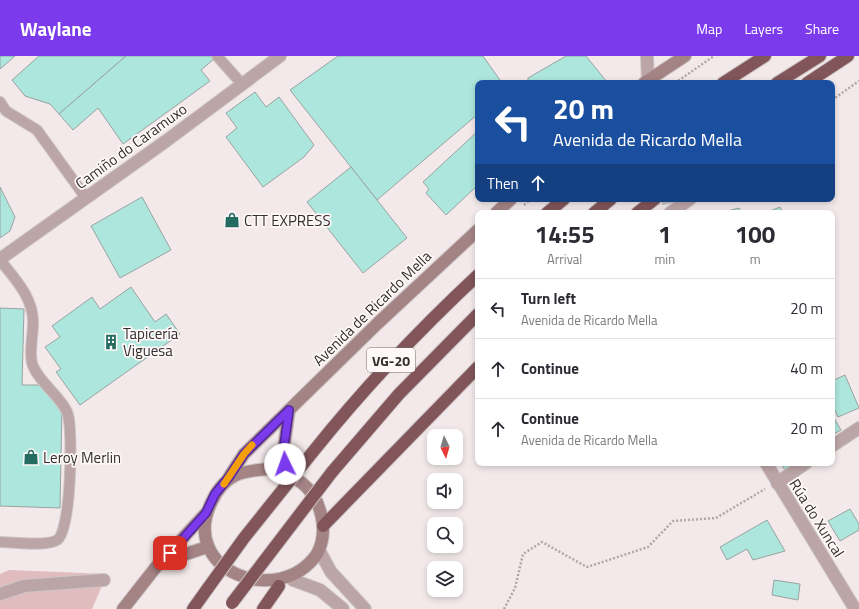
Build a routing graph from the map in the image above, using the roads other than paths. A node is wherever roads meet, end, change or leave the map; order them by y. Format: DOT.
graph roads {
  1 [pos="217,56"];
  2 [pos="280,56"];
  3 [pos="647,56"];
  4 [pos="685,56"];
  5 [pos="765,56"];
  6 [pos="820,56"];
  7 [pos="848,56"];
  8 [pos="647,80"];
  9 [pos="650,80"];
  10 [pos="728,80"];
  11 [pos="782,80"];
  12 [pos="812,80"];
  13 [pos="242,84"];
  14 [pos="0,102"];
  15 [pos="86,198"];
  16 [pos="508,202"];
  17 [pos="560,202"];
  18 [pos="607,202"];
  19 [pos="651,202"];
  20 [pos="684,202"];
  21 [pos="499,210"];
  22 [pos="551,210"];
  23 [pos="598,210"];
  24 [pos="641,210"];
  25 [pos="669,210"];
  26 [pos="475,233"];
  27 [pos="0,260"];
  28 [pos="475,278"];
  29 [pos="475,317"];
  30 [pos="475,370"];
  31 [pos="289,410"];
  32 [pos="859,428"];
  33 [pos="835,444"];
  34 [pos="768,466"];
  35 [pos="801,466"];
  36 [pos="286,473"];
  37 [pos="229,477"];
  38 [pos="777,482"];
  39 [pos="206,513"];
  40 [pos="323,526"];
  41 [pos="0,542"];
  42 [pos="207,547"];
  43 [pos="319,550"];
  44 [pos="161,562"];
  45 [pos="104,580"];
  46 [pos="293,580"];
  47 [pos="279,586"];
  48 [pos="0,594"];
  49 [pos="855,604"];
  50 [pos="230,606"];
  51 [pos="123,609"];
  52 [pos="193,609"];
  53 [pos="263,609"];
  54 [pos="342,609"];
  55 [pos="365,609"];
  1 -- 13 [label="lane"];
  2 -- 13 [label="street, Camiño do Caramuxo"];
  3 -- 8 [label="street"];
  4 -- 9 [label="main road"];
  5 -- 10 [label="highway"];
  6 -- 11 [label="highway"];
  7 -- 12 [label="highway"];
  13 -- 15 [label="street, Camiño do Caramuxo"];
  14 -- 15 [label="lane"];
  15 -- 27 [label="street, Camiño do Caramuxo"];
  16 -- 21 [label="main road"];
  17 -- 22 [label="highway"];
  18 -- 23 [label="highway"];
  19 -- 24 [label="highway"];
  20 -- 25 [label="street"];
  26 -- 31 [label="main road, Avenida de Ricardo Mella"];
  27 -- 41 [label="lane"];
  28 -- 52 [label="highway, VG-20, bridge"];
  29 -- 50 [label="highway, VG-20, bridge"];
  30 -- 40 [label="highway"];
  31 -- 36 [label="main road"];
  31 -- 37 [label="main road, Avenida de Ricardo Mella"];
  32 -- 33 [label="street"];
  34 -- 38 [label="street, Rúa do Xuncal"];
  35 -- 38 [label="street"];
  36 -- 37 [label="main road"];
  36 -- 40 [label="main road"];
  37 -- 39 [label="main road"];
  38 -- 49 [label="street, Rúa do Xuncal"];
  39 -- 42 [label="main road"];
  39 -- 44 [label="main road"];
  40 -- 43 [label="main road"];
  42 -- 44 [label="main road"];
  42 -- 47 [label="main road"];
  43 -- 46 [label="main road"];
  43 -- 55 [label="street"];
  44 -- 51 [label="main road"];
  45 -- 48 [label="street"];
  46 -- 47 [label="main road"];
  46 -- 54 [label="street"];
  47 -- 53 [label="highway"];
}
